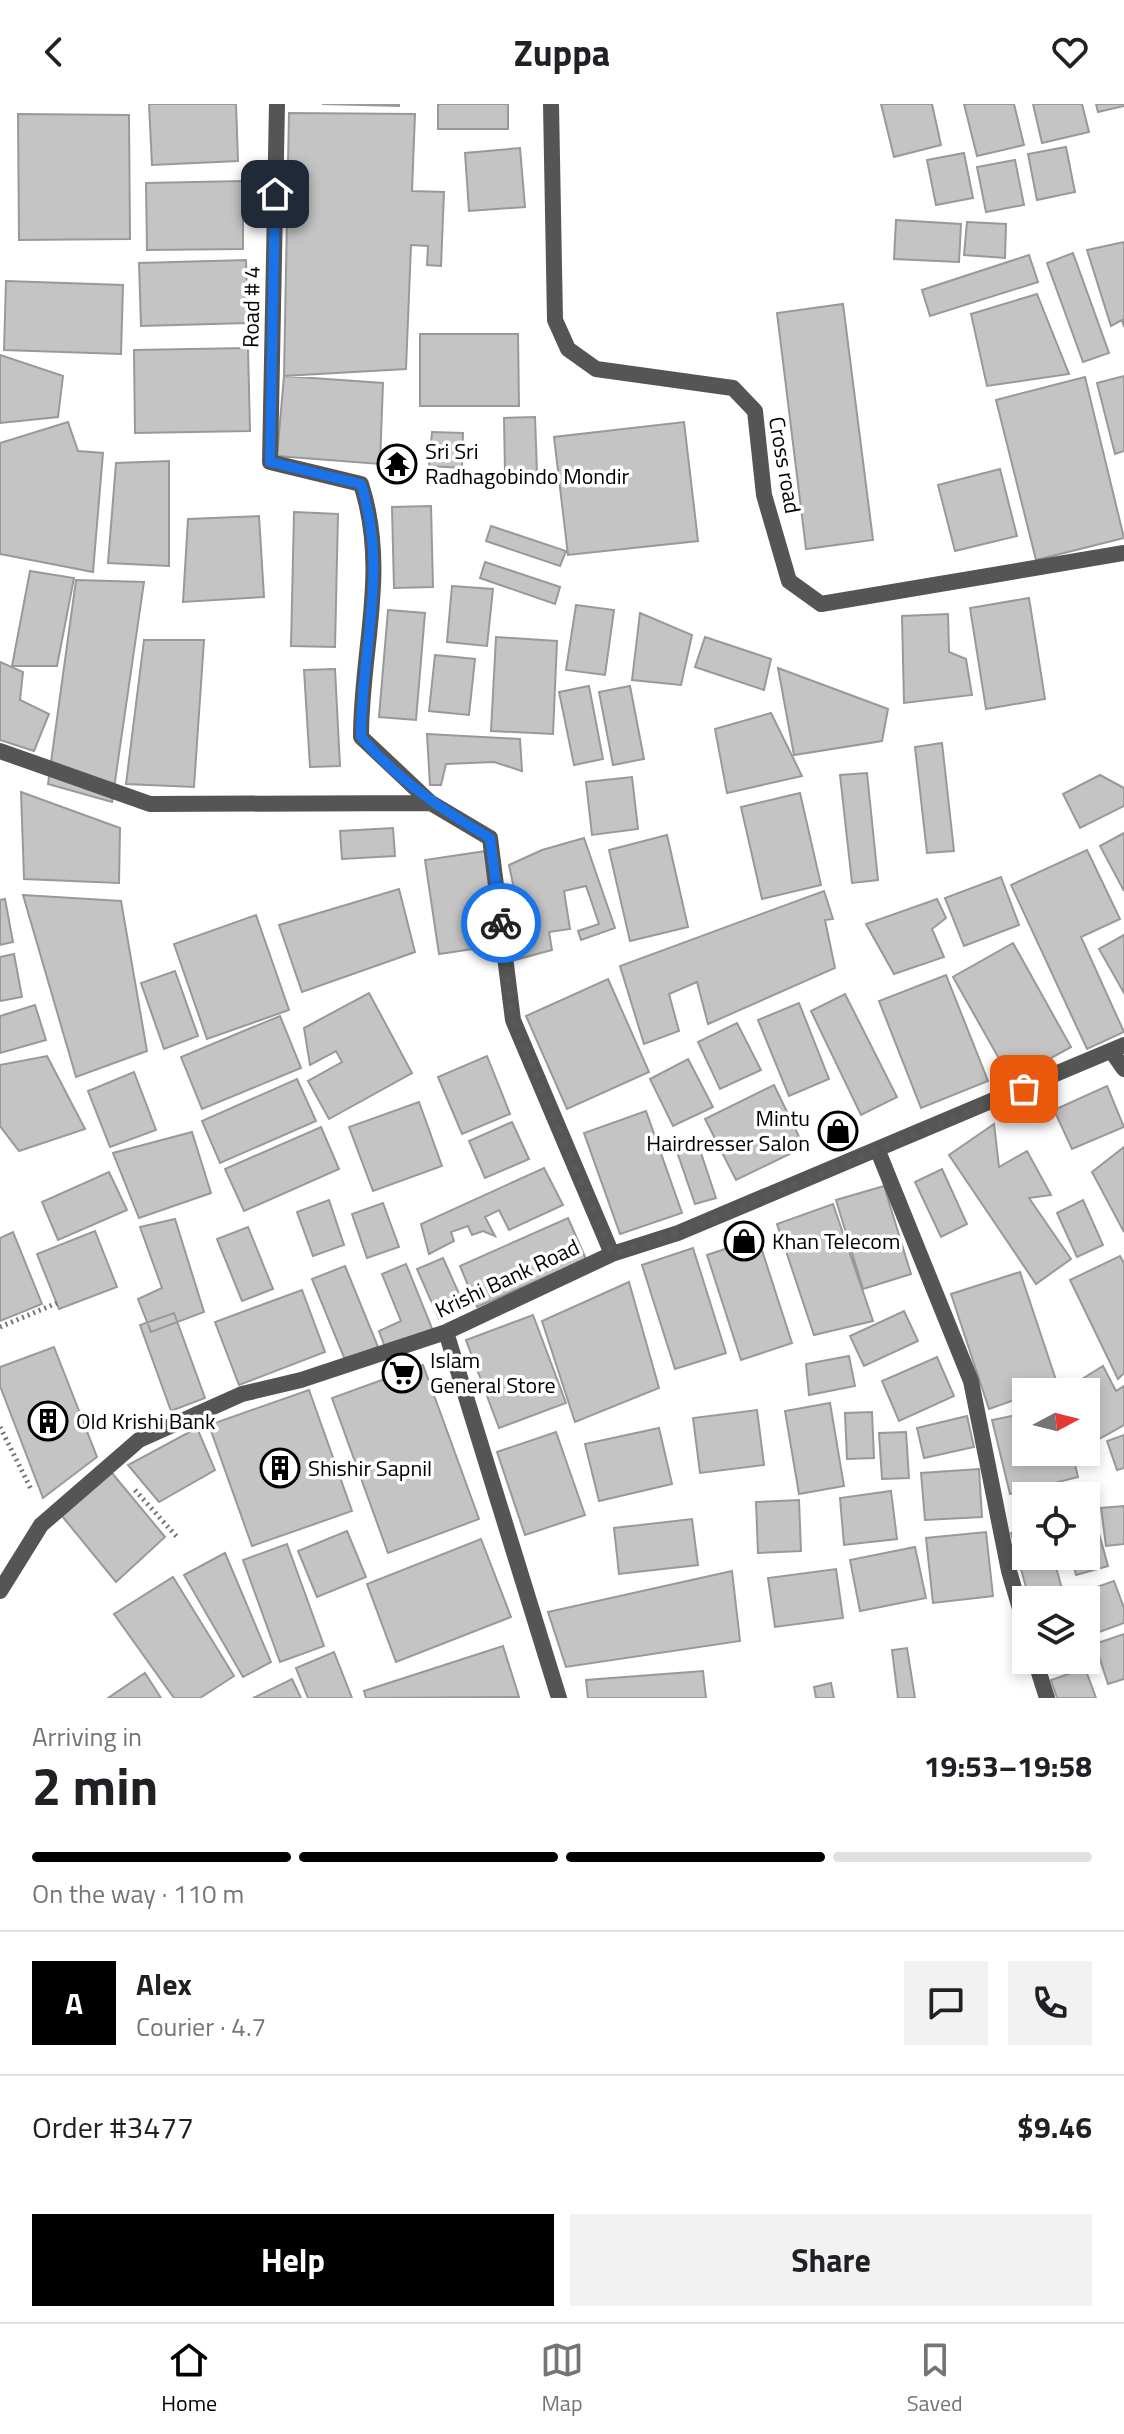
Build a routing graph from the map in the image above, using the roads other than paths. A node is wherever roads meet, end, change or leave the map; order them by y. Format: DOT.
graph roads {
  1 [pos="277,104"];
  2 [pos="551,104"];
  3 [pos="1124,553"];
  4 [pos="0,751"];
  5 [pos="431,803"];
  6 [pos="1118,1049"];
  7 [pos="1124,1069"];
  8 [pos="878,1151"];
  9 [pos="612,1254"];
  10 [pos="446,1332"];
  11 [pos="1013,1586"];
  12 [pos="0,1591"];
  13 [pos="1039,1674"];
  14 [pos="559,1698"];
  15 [pos="1047,1698"];
  1 -- 5 [label="street, Road # 4"];
  2 -- 3 [label="street, Cross road"];
  4 -- 5 [label="street"];
  5 -- 9 [label="street"];
  6 -- 7 [label="street"];
  6 -- 8 [label="street, Krishi Bank Road"];
  8 -- 9 [label="street, Krishi Bank Road"];
  8 -- 11 [label="street"];
  9 -- 10 [label="street, Krishi Bank Road"];
  10 -- 12 [label="street, Krishi Bank Road"];
  10 -- 14 [label="street"];
  13 -- 15 [label="street"];
}
